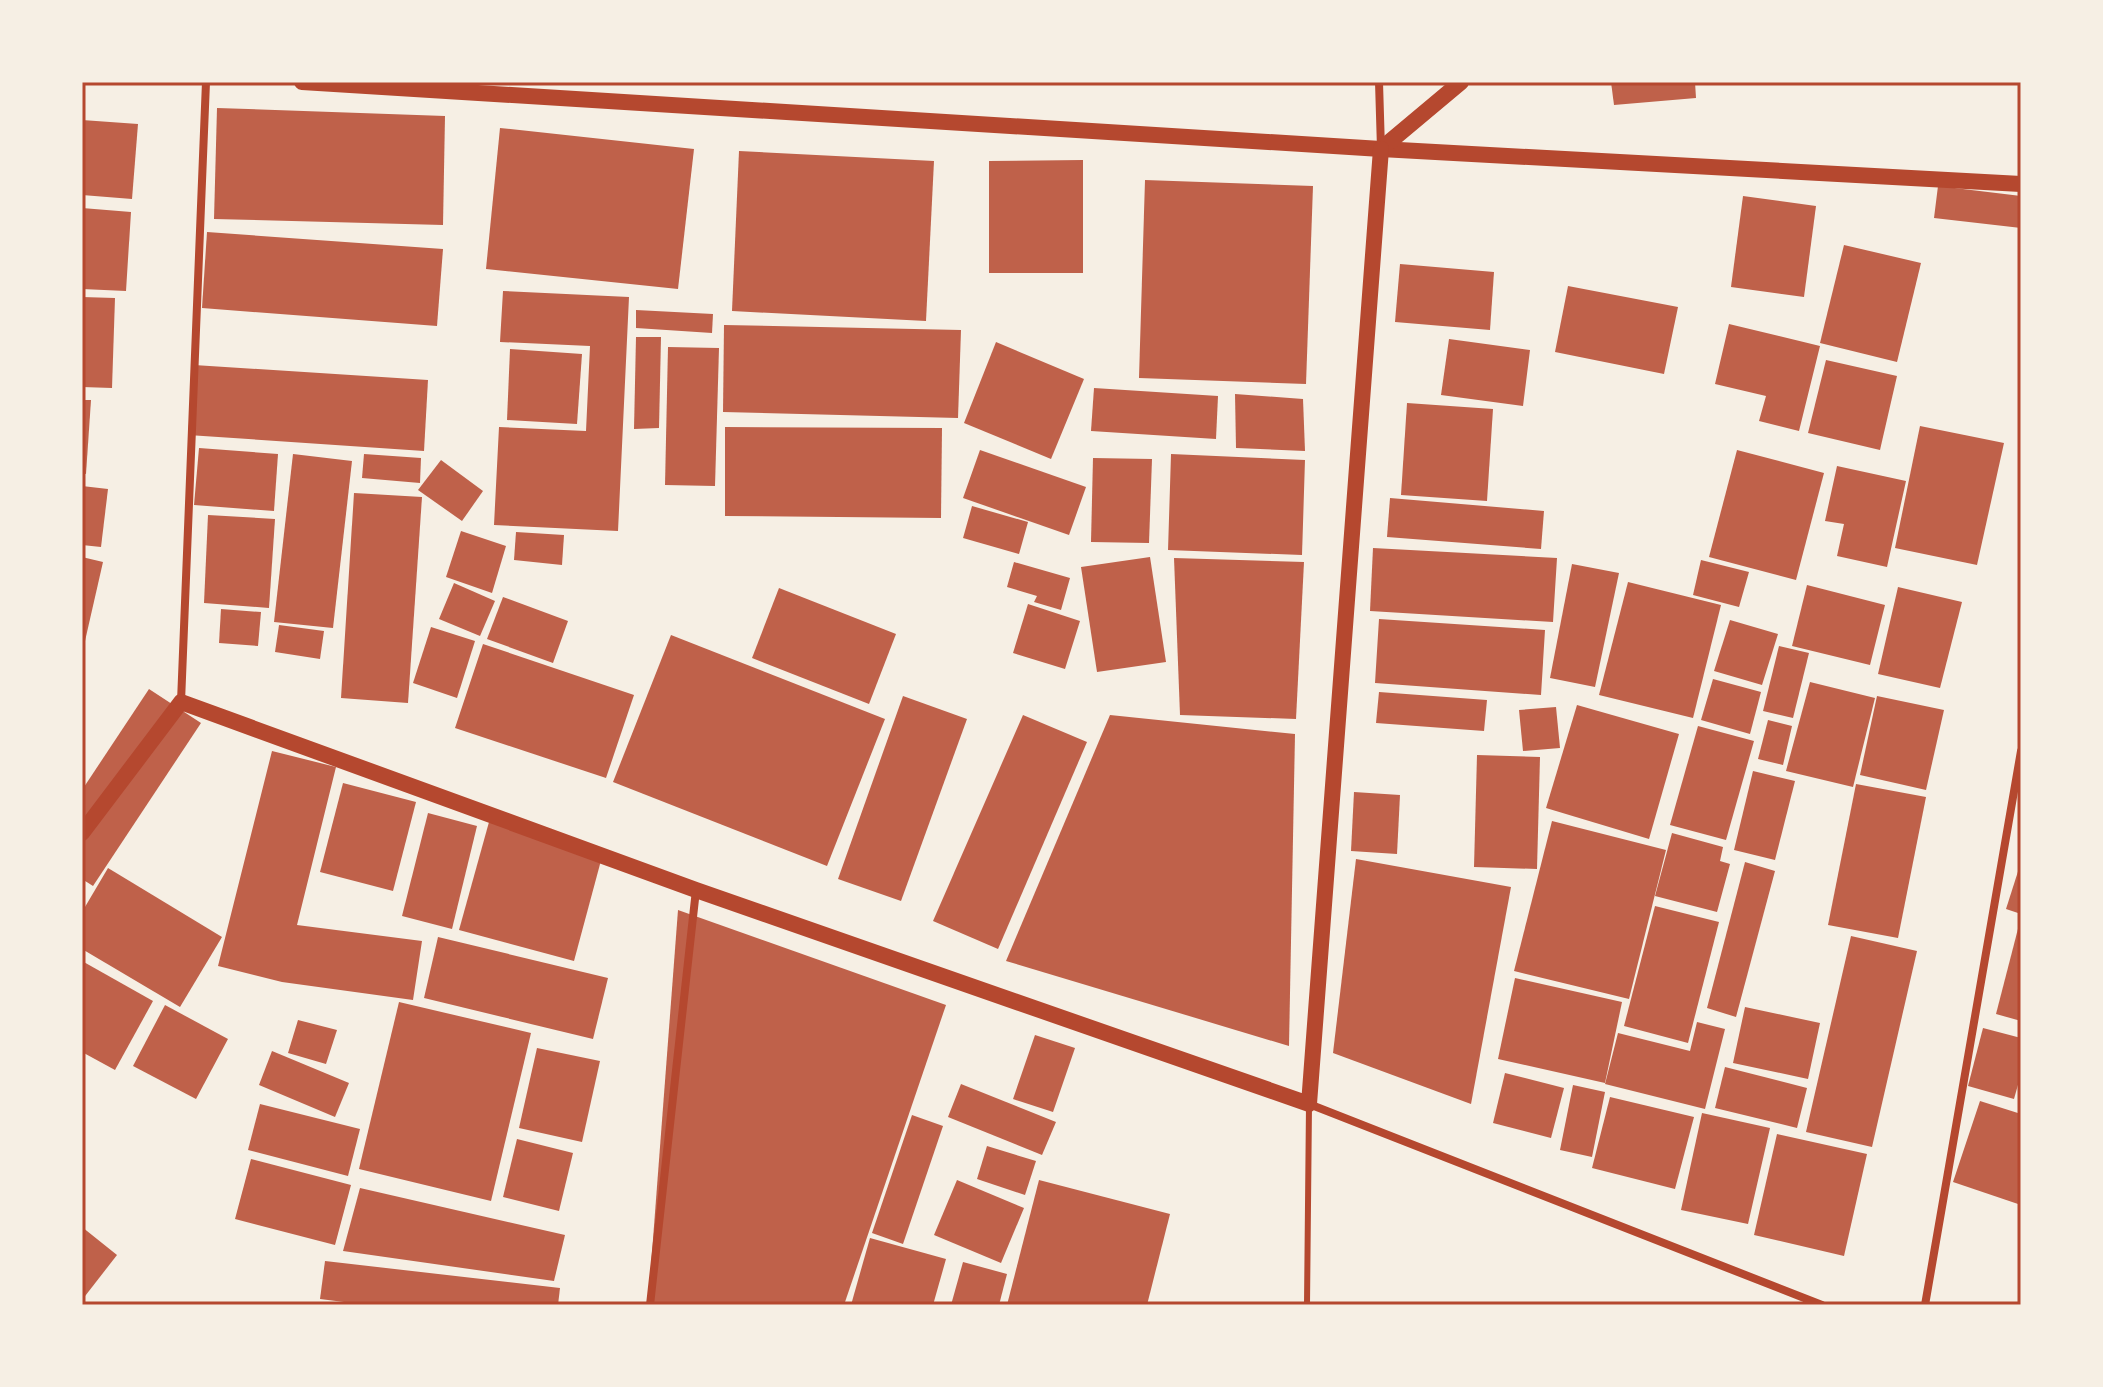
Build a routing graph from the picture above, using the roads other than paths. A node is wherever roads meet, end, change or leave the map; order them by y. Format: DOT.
graph roads {
  1 [pos="206,82"];
  2 [pos="302,82"];
  3 [pos="1379,82"];
  4 [pos="1461,82"];
  5 [pos="1381,149"];
  6 [pos="2021,184"];
  7 [pos="181,702"];
  8 [pos="2021,751"];
  9 [pos="82,833"];
  10 [pos="696,890"];
  11 [pos="1309,1104"];
  12 [pos="650,1305"];
  13 [pos="1307,1305"];
  14 [pos="1822,1305"];
  15 [pos="1925,1305"];
  1 -- 7 [label="street"];
  2 -- 5 [label="main road"];
  3 -- 5 [label="street"];
  4 -- 5 [label="main road"];
  5 -- 6 [label="main road"];
  5 -- 11 [label="main road"];
  7 -- 9 [label="main road"];
  7 -- 10 [label="main road"];
  8 -- 15 [label="street"];
  10 -- 11 [label="main road"];
  10 -- 12 [label="street"];
  11 -- 13 [label="lane"];
  11 -- 14 [label="street"];
}
